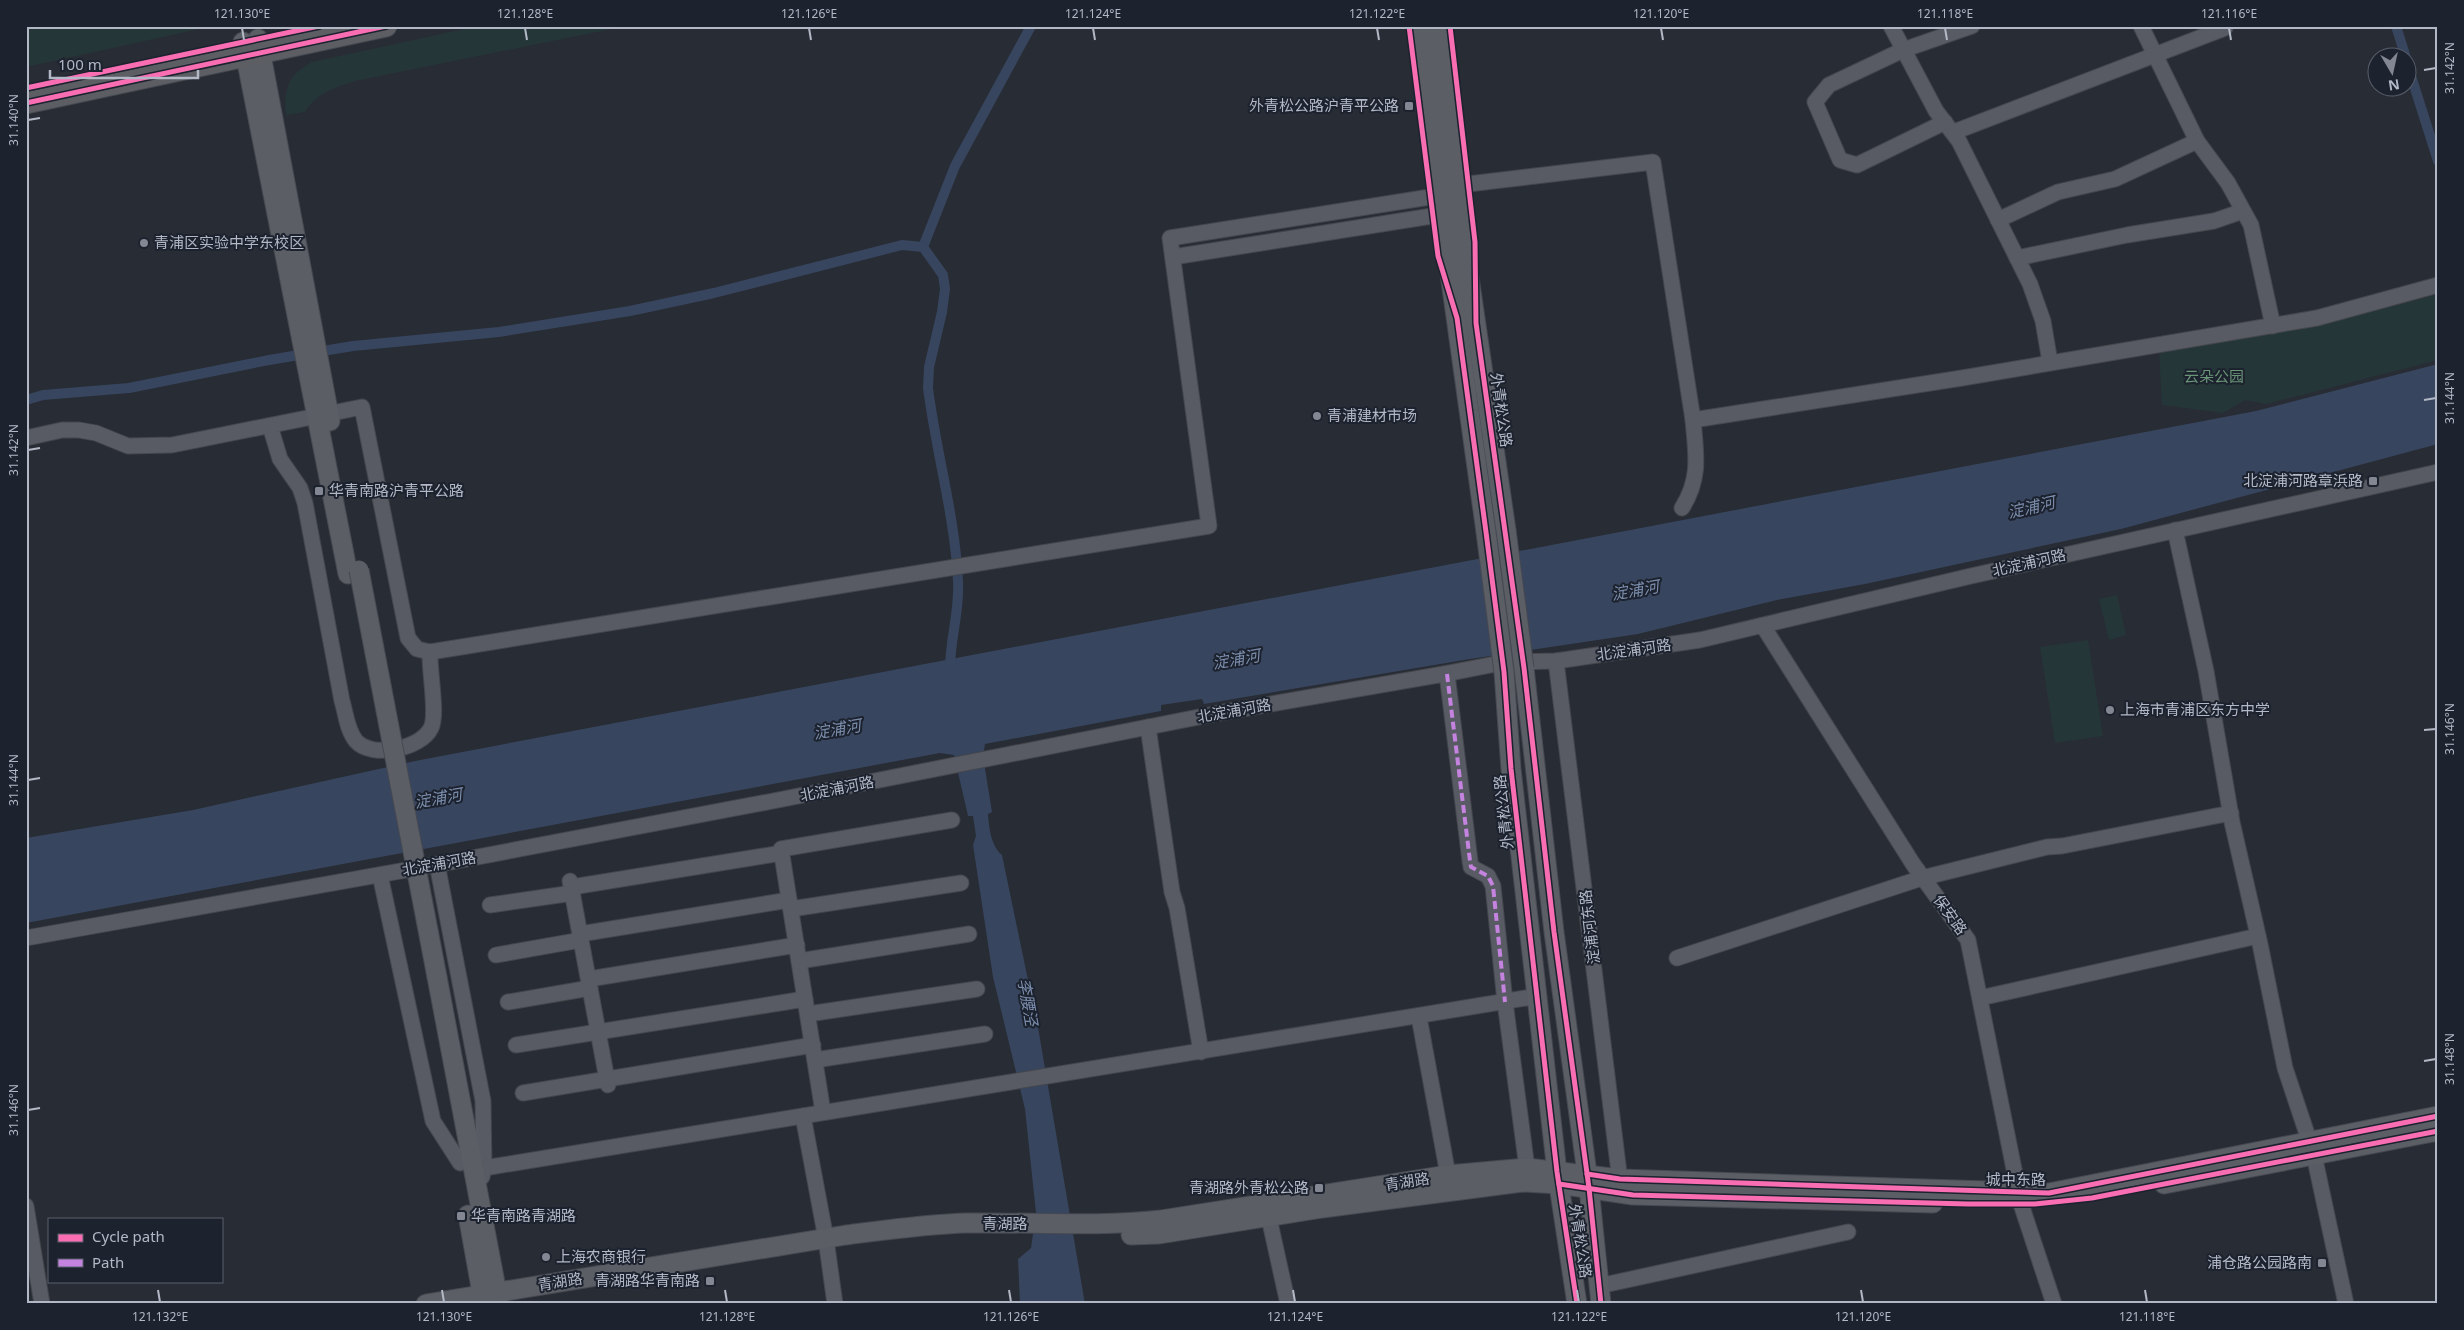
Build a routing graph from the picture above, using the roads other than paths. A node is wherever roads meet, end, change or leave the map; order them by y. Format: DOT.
graph roads {
  1 [pos="319,26"];
  2 [pos="386,26"];
  3 [pos="1409,26"];
  4 [pos="1421,26"];
  5 [pos="1437,26"];
  6 [pos="1450,26"];
  7 [pos="1892,26"];
  8 [pos="1972,26"];
  9 [pos="2141,26"];
  10 [pos="2225,28"];
  11 [pos="1432,46"];
  12 [pos="252,47"];
  13 [pos="1903,50"];
  14 [pos="2154,53"];
  15 [pos="26,88"];
  16 [pos="26,102"];
  17 [pos="1949,127"];
  18 [pos="2197,141"];
  19 [pos="1468,184"];
  20 [pos="1431,207"];
  21 [pos="2243,211"];
  22 [pos="1998,220"];
  23 [pos="1173,257"];
  24 [pos="2017,258"];
  25 [pos="2438,285"];
  26 [pos="1457,318"];
  27 [pos="1476,323"];
  28 [pos="2273,326"];
  29 [pos="2050,362"];
  30 [pos="322,414"];
  31 [pos="1693,420"];
  32 [pos="270,426"];
  33 [pos="26,438"];
  34 [pos="2438,472"];
  35 [pos="1682,508"];
  36 [pos="2175,530"];
  37 [pos="1763,626"];
  38 [pos="430,652"];
  39 [pos="1556,660"];
  40 [pos="1447,674"];
  41 [pos="1148,727"];
  42 [pos="2230,814"];
  43 [pos="952,820"];
  44 [pos="782,853"];
  45 [pos="437,864"];
  46 [pos="380,874"];
  47 [pos="1922,878"];
  48 [pos="961,883"];
  49 [pos="572,887"];
  50 [pos="790,904"];
  51 [pos="490,905"];
  52 [pos="968,934"];
  53 [pos="2258,936"];
  54 [pos="581,937"];
  55 [pos="26,938"];
  56 [pos="797,945"];
  57 [pos="496,955"];
  58 [pos="1677,958"];
  59 [pos="799,961"];
  60 [pos="432,979"];
  61 [pos="589,983"];
  62 [pos="977,989"];
  63 [pos="1538,996"];
  64 [pos="1980,998"];
  65 [pos="508,1002"];
  66 [pos="1505,1002"];
  67 [pos="806,1006"];
  68 [pos="1419,1017"];
  69 [pos="598,1032"];
  70 [pos="985,1034"];
  71 [pos="516,1045"];
  72 [pos="813,1045"];
  73 [pos="1202,1052"];
  74 [pos="815,1060"];
  75 [pos="608,1082"];
  76 [pos="523,1093"];
  77 [pos="824,1112"];
  78 [pos="803,1116"];
  79 [pos="2438,1116"];
  80 [pos="465,1124"];
  81 [pos="2438,1131"];
  82 [pos="2311,1148"];
  83 [pos="484,1152"];
  84 [pos="460,1163"];
  85 [pos="484,1168"];
  86 [pos="1527,1168"];
  87 [pos="1448,1176"];
  88 [pos="1558,1178"];
  89 [pos="1588,1181"];
  90 [pos="1621,1186"];
  91 [pos="478,1196"];
  92 [pos="2020,1199"];
  93 [pos="26,1206"];
  94 [pos="1269,1218"];
  95 [pos="1075,1230"];
  96 [pos="1848,1232"];
  97 [pos="827,1245"];
  98 [pos="1600,1295"];
  99 [pos="493,1300"];
  100 [pos="42,1304"];
  101 [pos="426,1304"];
  102 [pos="834,1304"];
  103 [pos="1288,1304"];
  104 [pos="1577,1304"];
  105 [pos="2054,1304"];
  106 [pos="2346,1304"];
  1 -- 12 [label="highway"];
  2 -- 12 [label="highway"];
  3 -- 20 [label="main road"];
  4 -- 11 [label="main road, 外青松公路"];
  5 -- 11 [label="main road, 外青松公路"];
  6 -- 19 [label="main road"];
  7 -- 13 [label="street"];
  8 -- 13 [label="street"];
  9 -- 14 [label="street"];
  10 -- 14 [label="street"];
  11 -- 26 [label="main road, 外青松公路"];
  11 -- 27 [label="main road, 外青松公路"];
  12 -- 15 [label="highway"];
  12 -- 16 [label="highway"];
  12 -- 30 [label="main road"];
  13 -- 17 [label="street"];
  13 -- 17 [label="street"];
  14 -- 17 [label="street"];
  14 -- 18 [label="street"];
  17 -- 22 [label="street"];
  18 -- 21 [label="street"];
  18 -- 22 [label="street"];
  19 -- 27 [label="main road"];
  19 -- 31 [label="street"];
  20 -- 23 [label="street"];
  20 -- 23 [label="street"];
  20 -- 26 [label="main road"];
  21 -- 24 [label="street"];
  21 -- 28 [label="street"];
  22 -- 24 [label="street"];
  23 -- 38 [label="street"];
  24 -- 29 [label="street"];
  25 -- 28 [label="street"];
  26 -- 63 [label="main road, 外青松公路, bridge"];
  27 -- 89 [label="main road, 外青松公路, bridge"];
  28 -- 29 [label="street"];
  29 -- 31 [label="street"];
  30 -- 32 [label="street"];
  30 -- 38 [label="street"];
  30 -- 60 [label="main road"];
  31 -- 35 [label="street"];
  32 -- 33 [label="street"];
  32 -- 38 [label="street"];
  34 -- 36 [label="street, 北淀浦河路"];
  36 -- 37 [label="street, 北淀浦河路"];
  36 -- 42 [label="street"];
  37 -- 39 [label="street, 北淀浦河路"];
  37 -- 47 [label="street, 保安路"];
  39 -- 40 [label="street, 北淀浦河路"];
  39 -- 90 [label="street, 淀浦河东路"];
  40 -- 41 [label="street, 北淀浦河路"];
  40 -- 66 [label="street"];
  41 -- 45 [label="street, 北淀浦河路"];
  41 -- 73 [label="street"];
  42 -- 47 [label="street"];
  42 -- 53 [label="street"];
  43 -- 44 [label="street"];
  44 -- 49 [label="street"];
  44 -- 50 [label="street"];
  45 -- 46 [label="street, 北淀浦河路"];
  45 -- 83 [label="street"];
  46 -- 55 [label="street, 北淀浦河路"];
  46 -- 84 [label="street"];
  47 -- 58 [label="street"];
  47 -- 64 [label="street, 保安路"];
  48 -- 50 [label="street"];
  49 -- 51 [label="street"];
  49 -- 54 [label="street"];
  50 -- 54 [label="street"];
  50 -- 56 [label="street"];
  52 -- 59 [label="street"];
  53 -- 64 [label="street"];
  53 -- 82 [label="street"];
  54 -- 57 [label="street"];
  54 -- 61 [label="street"];
  56 -- 59 [label="street"];
  56 -- 61 [label="street"];
  59 -- 67 [label="street"];
  60 -- 80 [label="main road"];
  60 -- 84 [label="main road"];
  61 -- 65 [label="street"];
  61 -- 69 [label="street"];
  62 -- 67 [label="street"];
  63 -- 66 [label="street"];
  63 -- 88 [label="main road, 外青松公路"];
  64 -- 92 [label="street, 保安路"];
  66 -- 68 [label="street"];
  66 -- 86 [label="street"];
  67 -- 69 [label="street"];
  67 -- 72 [label="street"];
  68 -- 73 [label="street"];
  68 -- 87 [label="street"];
  69 -- 71 [label="street"];
  69 -- 75 [label="street"];
  70 -- 74 [label="street"];
  72 -- 74 [label="street"];
  72 -- 75 [label="street"];
  73 -- 77 [label="street"];
  74 -- 77 [label="street"];
  75 -- 76 [label="street"];
  77 -- 78 [label="street"];
  78 -- 85 [label="street"];
  78 -- 97 [label="street"];
  79 -- 82 [label="main road, 城中东路"];
  80 -- 83 [label="street"];
  80 -- 91 [label="main road"];
  81 -- 82 [label="main road, 城中东路"];
  82 -- 92 [label="main road, 城中东路"];
  82 -- 106 [label="street"];
  83 -- 85 [label="street"];
  84 -- 99 [label="main road"];
  85 -- 91 [label="street"];
  86 -- 87 [label="main road, 青湖路"];
  86 -- 88 [label="main road, 青湖路"];
  87 -- 95 [label="main road, 青湖路"];
  88 -- 89 [label="main road, 城中东路"];
  88 -- 94 [label="main road, 青湖路"];
  88 -- 104 [label="main road, 外青松公路"];
  89 -- 90 [label="main road, 城中东路"];
  89 -- 98 [label="main road, 外青松公路"];
  90 -- 92 [label="main road, 城中东路"];
  91 -- 99 [label="main road"];
  92 -- 105 [label="street, 保安路"];
  93 -- 100 [label="street"];
  94 -- 95 [label="main road, 青湖路"];
  94 -- 103 [label="street"];
  95 -- 97 [label="main road, 青湖路"];
  96 -- 98 [label="street"];
  97 -- 99 [label="main road, 青湖路"];
  97 -- 102 [label="street"];
  99 -- 101 [label="main road, 青湖路"];
}
